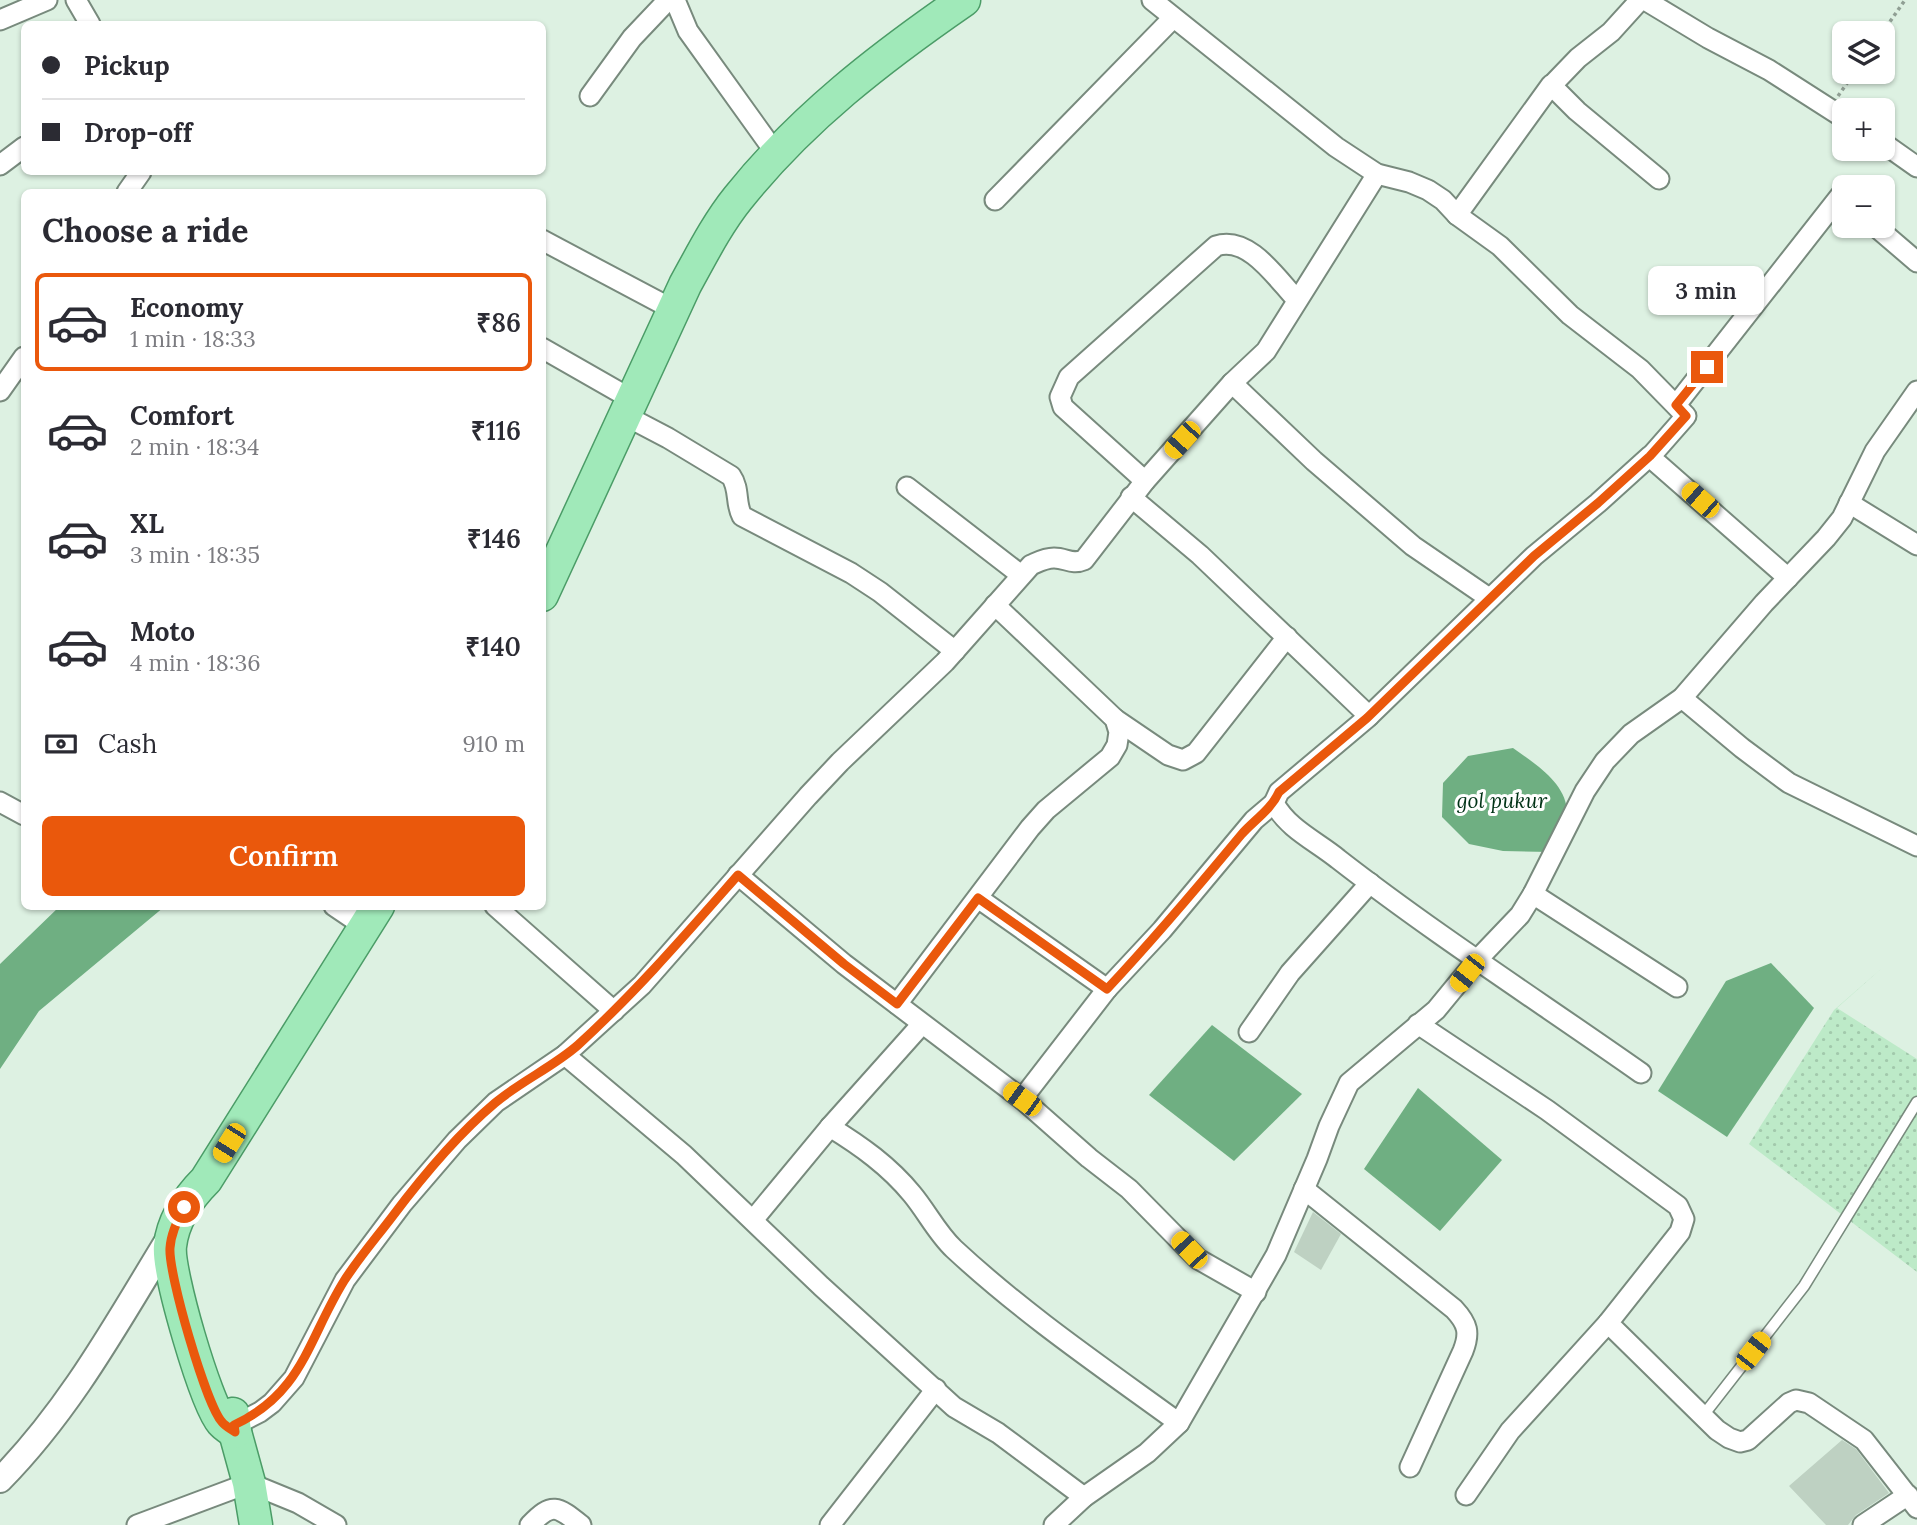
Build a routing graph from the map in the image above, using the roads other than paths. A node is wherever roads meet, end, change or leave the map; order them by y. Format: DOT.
graph roads {
  1 [pos="47,0"];
  2 [pos="76,0"];
  3 [pos="668,0"];
  4 [pos="675,0"];
  5 [pos="964,0"];
  6 [pos="1152,0"];
  7 [pos="1642,0"];
  8 [pos="21,5"];
  9 [pos="1173,18"];
  10 [pos="0,20"];
  11 [pos="88,21"];
  12 [pos="1552,85"];
  13 [pos="590,96"];
  14 [pos="1832,110"];
  15 [pos="21,149"];
  16 [pos="1895,151"];
  17 [pos="778,155"];
  18 [pos="0,165"];
  19 [pos="1917,167"];
  20 [pos="1377,174"];
  21 [pos="1659,179"];
  22 [pos="995,200"];
  23 [pos="1832,207"];
  24 [pos="1457,215"];
  25 [pos="1889,238"];
  26 [pos="546,242"];
  27 [pos="1917,262"];
  28 [pos="1297,300"];
  29 [pos="674,310"];
  30 [pos="546,351"];
  31 [pos="21,361"];
  32 [pos="1232,383"];
  33 [pos="0,391"];
  34 [pos="1917,391"];
  35 [pos="1676,405"];
  36 [pos="630,408"];
  37 [pos="1650,456"];
  38 [pos="1145,481"];
  39 [pos="908,487"];
  40 [pos="1132,497"];
  41 [pos="1849,503"];
  42 [pos="1917,545"];
  43 [pos="1021,575"];
  44 [pos="1788,578"];
  45 [pos="546,586"];
  46 [pos="1489,598"];
  47 [pos="995,605"];
  48 [pos="1287,637"];
  49 [pos="955,650"];
  50 [pos="1682,698"];
  51 [pos="1369,716"];
  52 [pos="1115,719"];
  53 [pos="0,802"];
  54 [pos="1274,803"];
  55 [pos="21,812"];
  56 [pos="1917,846"];
  57 [pos="738,875"];
  58 [pos="1370,883"];
  59 [pos="1533,894"];
  60 [pos="978,898"];
  61 [pos="348,910"];
  62 [pos="499,910"];
  63 [pos="372,917"];
  64 [pos="1478,959"];
  65 [pos="1677,986"];
  66 [pos="1107,989"];
  67 [pos="897,1004"];
  68 [pos="614,1012"];
  69 [pos="922,1024"];
  70 [pos="1418,1024"];
  71 [pos="1250,1032"];
  72 [pos="565,1055"];
  73 [pos="1641,1073"];
  74 [pos="1022,1099"];
  75 [pos="1917,1102"];
  76 [pos="830,1127"];
  77 [pos="206,1180"];
  78 [pos="1304,1189"];
  79 [pos="753,1220"];
  80 [pos="174,1229"];
  81 [pos="1256,1292"];
  82 [pos="1608,1323"];
  83 [pos="936,1390"];
  84 [pos="1702,1417"];
  85 [pos="1179,1423"];
  86 [pos="235,1429"];
  87 [pos="1410,1467"];
  88 [pos="0,1480"];
  89 [pos="249,1483"];
  90 [pos="1466,1495"];
  91 [pos="1084,1497"];
  92 [pos="1912,1502"];
  93 [pos="137,1525"];
  94 [pos="256,1525"];
  95 [pos="335,1525"];
  96 [pos="530,1525"];
  97 [pos="581,1525"];
  98 [pos="830,1525"];
  99 [pos="1054,1525"];
  100 [pos="1863,1525"];
  1 -- 8 [label="street"];
  2 -- 11 [label="street"];
  3 -- 13 [label="street"];
  4 -- 17 [label="street"];
  5 -- 17 [label="main road"];
  6 -- 9 [label="street"];
  7 -- 12 [label="street"];
  7 -- 14 [label="street"];
  8 -- 10 [label="street"];
  9 -- 20 [label="street"];
  9 -- 22 [label="street"];
  12 -- 21 [label="street"];
  12 -- 24 [label="street"];
  15 -- 18 [label="street"];
  16 -- 19 [label="street"];
  17 -- 29 [label="main road"];
  20 -- 24 [label="street"];
  20 -- 28 [label="street"];
  23 -- 35 [label="street"];
  24 -- 35 [label="street"];
  25 -- 27 [label="street"];
  26 -- 29 [label="street"];
  28 -- 32 [label="street"];
  28 -- 38 [label="street"];
  29 -- 36 [label="main road"];
  30 -- 36 [label="street"];
  31 -- 33 [label="street"];
  32 -- 38 [label="street"];
  32 -- 46 [label="street"];
  34 -- 41 [label="street"];
  35 -- 37 [label="street"];
  36 -- 45 [label="main road"];
  36 -- 49 [label="street"];
  37 -- 44 [label="street"];
  37 -- 46 [label="street"];
  38 -- 40 [label="street"];
  39 -- 43 [label="street"];
  40 -- 43 [label="street"];
  40 -- 48 [label="street"];
  41 -- 42 [label="street"];
  41 -- 44 [label="street"];
  43 -- 47 [label="street"];
  44 -- 50 [label="street"];
  46 -- 51 [label="street"];
  47 -- 49 [label="street"];
  47 -- 52 [label="street"];
  48 -- 51 [label="street"];
  48 -- 52 [label="street"];
  49 -- 57 [label="street"];
  50 -- 56 [label="street"];
  50 -- 59 [label="street"];
  51 -- 54 [label="street"];
  52 -- 60 [label="street"];
  53 -- 55 [label="street"];
  54 -- 58 [label="street"];
  54 -- 66 [label="street"];
  57 -- 67 [label="street"];
  57 -- 68 [label="street"];
  58 -- 64 [label="street"];
  58 -- 71 [label="street"];
  59 -- 64 [label="street"];
  59 -- 65 [label="street"];
  60 -- 66 [label="street"];
  60 -- 67 [label="street"];
  61 -- 63 [label="street"];
  62 -- 68 [label="street"];
  63 -- 77 [label="main road"];
  64 -- 70 [label="street"];
  64 -- 73 [label="street"];
  66 -- 74 [label="street"];
  67 -- 69 [label="street"];
  68 -- 72 [label="street"];
  69 -- 74 [label="street"];
  69 -- 76 [label="street"];
  70 -- 78 [label="street"];
  70 -- 82 [label="street"];
  72 -- 79 [label="street"];
  72 -- 86 [label="street"];
  74 -- 81 [label="street"];
  75 -- 84 [label="lane"];
  76 -- 79 [label="street"];
  76 -- 85 [label="street"];
  77 -- 80 [label="main road"];
  77 -- 86 [label="main road"];
  78 -- 81 [label="street"];
  78 -- 87 [label="street"];
  79 -- 83 [label="street"];
  80 -- 86 [label="main road"];
  80 -- 88 [label="street"];
  81 -- 85 [label="street"];
  82 -- 84 [label="street"];
  82 -- 90 [label="street"];
  83 -- 91 [label="street"];
  83 -- 98 [label="street"];
  84 -- 92 [label="street"];
  85 -- 91 [label="street"];
  86 -- 89 [label="main road"];
  89 -- 93 [label="street"];
  89 -- 94 [label="main road"];
  89 -- 95 [label="street"];
  91 -- 99 [label="street"];
  92 -- 100 [label="street"];
  96 -- 97 [label="street"];
}
